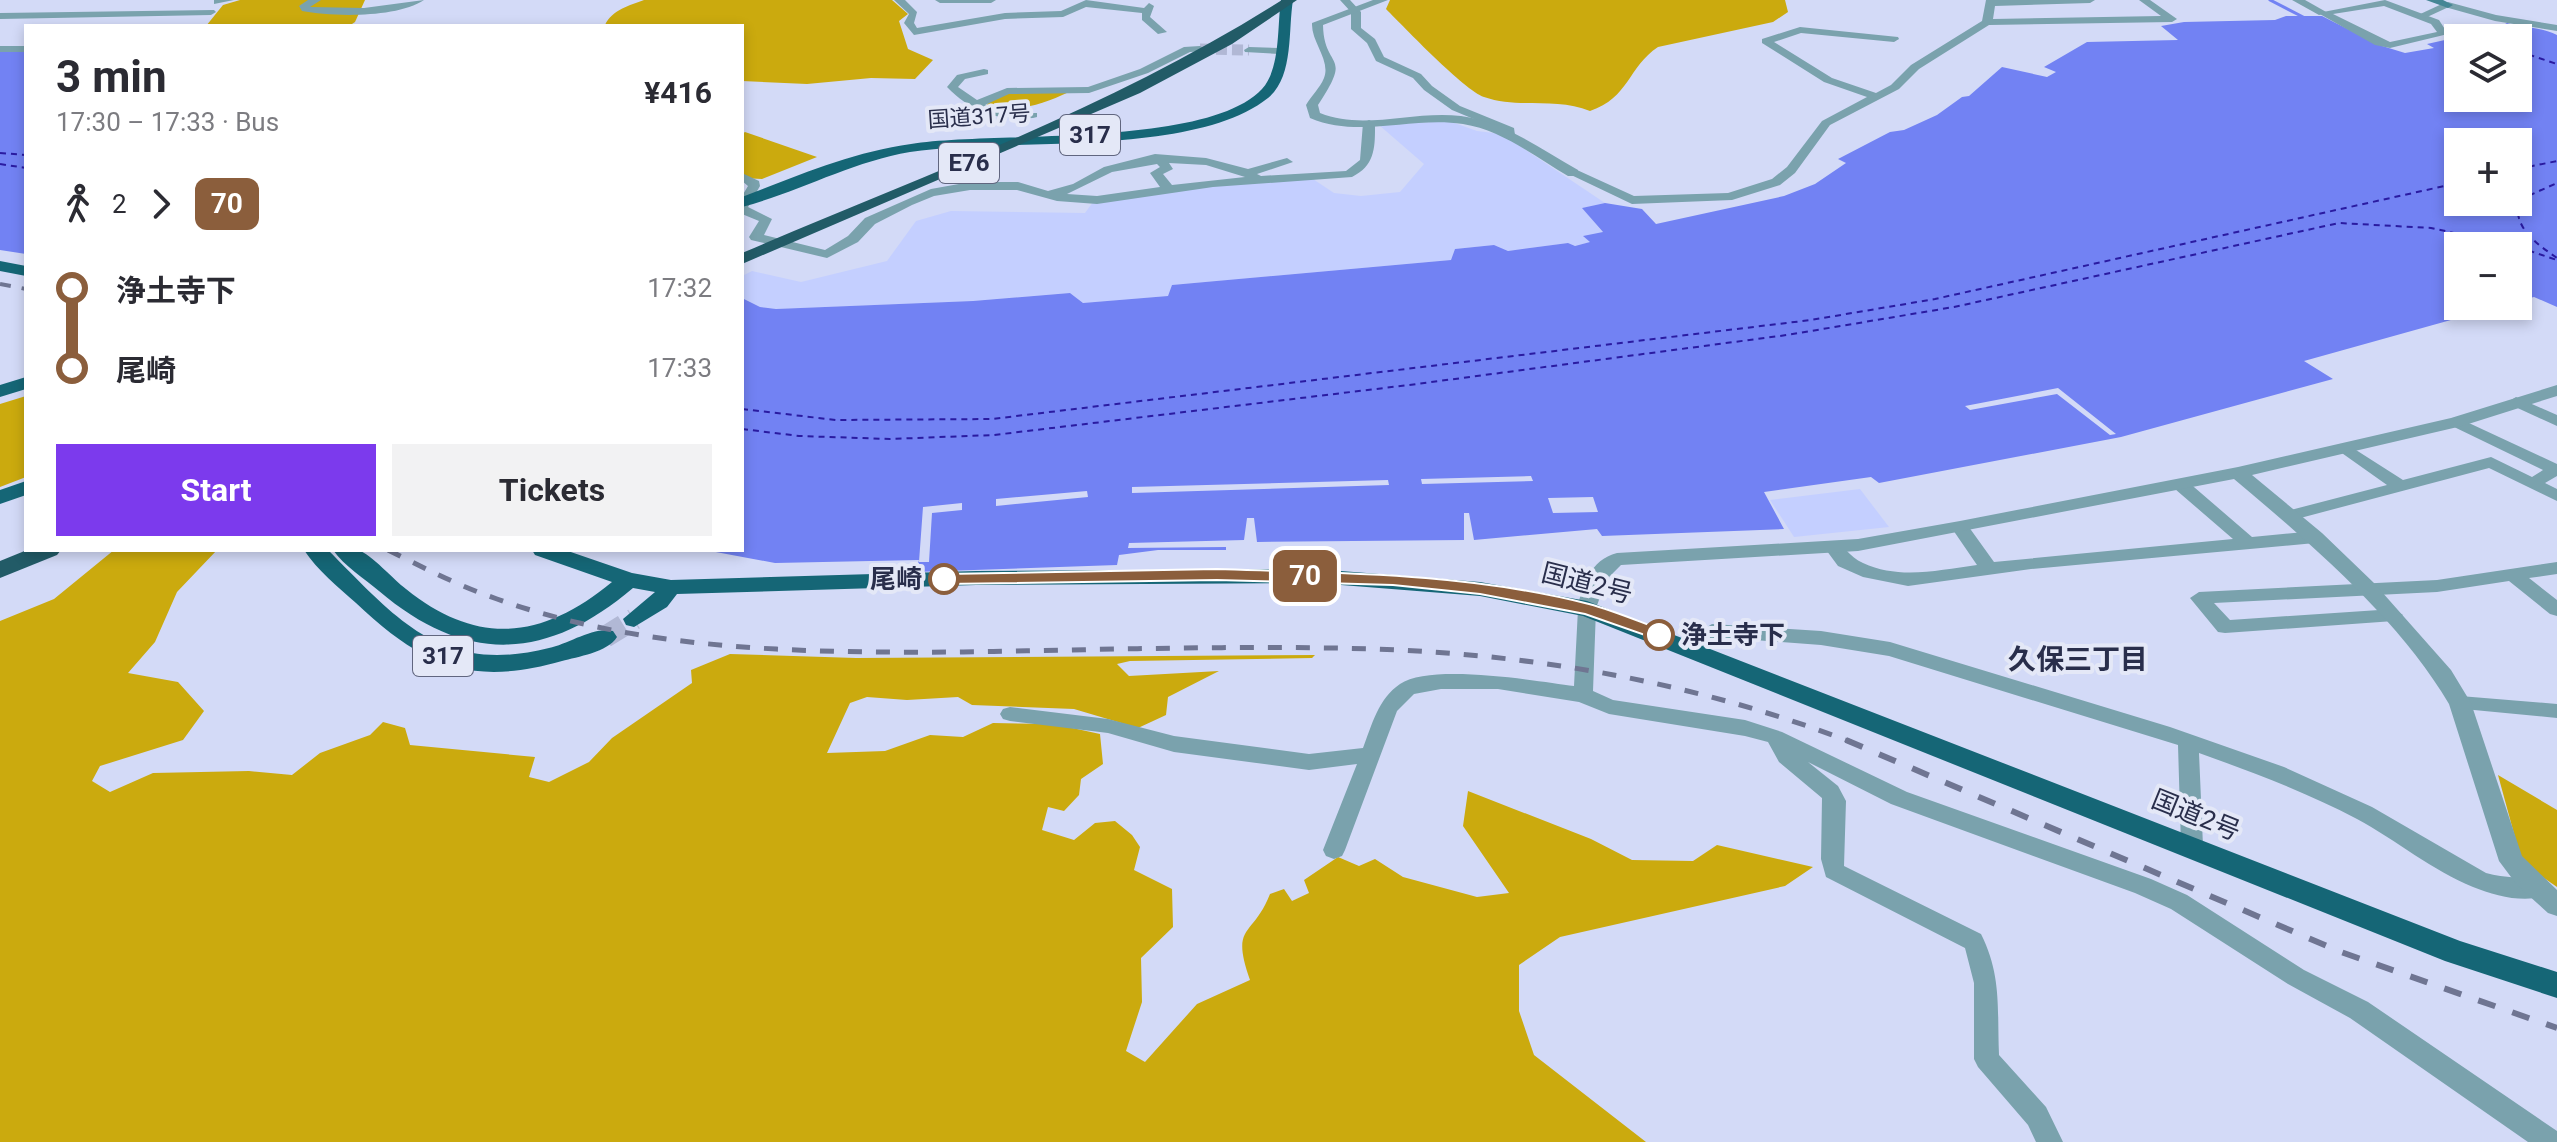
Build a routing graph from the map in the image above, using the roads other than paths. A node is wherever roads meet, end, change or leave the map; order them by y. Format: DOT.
graph roads {
  1 [pos="229,0"];
  2 [pos="316,0"];
  3 [pos="419,0"];
  4 [pos="899,0"];
  5 [pos="940,0"];
  6 [pos="991,0"];
  7 [pos="1140,0"];
  8 [pos="1289,0"];
  9 [pos="1383,0"];
  10 [pos="2090,0"];
  11 [pos="2144,0"];
  12 [pos="2297,0"];
  13 [pos="217,1"];
  14 [pos="2060,1"];
  15 [pos="1089,2"];
  16 [pos="1990,2"];
  17 [pos="2442,2"];
  18 [pos="1350,5"];
  19 [pos="1147,11"];
  20 [pos="211,12"];
  21 [pos="2323,13"];
  22 [pos="0,16"];
  23 [pos="2421,16"];
  24 [pos="2118,20"];
  25 [pos="1987,22"];
  26 [pos="202,24"];
  27 [pos="2557,28"];
  28 [pos="1162,32"];
  29 [pos="1894,39"];
  30 [pos="0,49"];
  31 [pos="24,49"];
  32 [pos="1200,49"];
  33 [pos="1249,50"];
  34 [pos="1279,51"];
  35 [pos="984,72"];
  36 [pos="1877,97"];
  37 [pos="976,105"];
  38 [pos="1033,115"];
  39 [pos="1066,118"];
  40 [pos="1369,123"];
  41 [pos="1511,133"];
  42 [pos="1126,156"];
  43 [pos="1160,159"];
  44 [pos="1287,162"];
  45 [pos="1573,173"];
  46 [pos="1252,176"];
  47 [pos="744,178"];
  48 [pos="1168,189"];
  49 [pos="1048,195"];
  50 [pos="744,203"];
  51 [pos="744,205"];
  52 [pos="744,207"];
  53 [pos="744,248"];
  54 [pos="744,258"];
  55 [pos="0,266"];
  56 [pos="24,271"];
  57 [pos="24,384"];
  58 [pos="2557,390"];
  59 [pos="0,391"];
  60 [pos="2516,402"];
  61 [pos="2557,421"];
  62 [pos="2456,422"];
  63 [pos="2345,448"];
  64 [pos="2557,470"];
  65 [pos="2238,473"];
  66 [pos="2531,484"];
  67 [pos="2181,485"];
  68 [pos="2401,487"];
  69 [pos="24,488"];
  70 [pos="2557,496"];
  71 [pos="0,498"];
  72 [pos="2289,516"];
  73 [pos="1960,527"];
  74 [pos="2315,537"];
  75 [pos="2248,543"];
  76 [pos="24,546"];
  77 [pos="1833,547"];
  78 [pos="44,552"];
  79 [pos="317,552"];
  80 [pos="347,552"];
  81 [pos="549,552"];
  82 [pos="0,556"];
  83 [pos="2557,568"];
  84 [pos="1989,569"];
  85 [pos="0,570"];
  86 [pos="2513,575"];
  87 [pos="629,580"];
  88 [pos="671,587"];
  89 [pos="2367,588"];
  90 [pos="1587,609"];
  91 [pos="2557,610"];
  92 [pos="2394,615"];
  93 [pos="634,619"];
  94 [pos="605,637"];
  95 [pos="1689,647"];
  96 [pos="1583,695"];
  97 [pos="2460,703"];
  98 [pos="2557,711"];
  99 [pos="1010,714"];
  100 [pos="1775,737"];
  101 [pos="2188,741"];
  102 [pos="1371,755"];
  103 [pos="2192,846"];
  104 [pos="1334,850"];
  105 [pos="2547,897"];
  106 [pos="2557,985"];
  107 [pos="2050,1142"];
  108 [pos="2550,1142"];
  1 -- 13 [label="street"];
  2 -- 3 [label="street"];
  4 -- 15 [label="street"];
  5 -- 6 [label="street"];
  7 -- 19 [label="street"];
  8 -- 34 [label="highway, 国道317号 / 317"];
  8 -- 39 [label="highway, E76"];
  9 -- 18 [label="street"];
  10 -- 14 [label="street"];
  10 -- 24 [label="street"];
  11 -- 24 [label="street"];
  12 -- 21 [label="street"];
  13 -- 20 [label="street"];
  14 -- 16 [label="street"];
  15 -- 19 [label="street"];
  16 -- 25 [label="street"];
  17 -- 23 [label="street"];
  17 -- 27 [label="street"];
  18 -- 40 [label="street"];
  18 -- 41 [label="street"];
  19 -- 28 [label="street"];
  20 -- 22 [label="street"];
  20 -- 26 [label="street"];
  21 -- 23 [label="street"];
  21 -- 23 [label="street"];
  24 -- 25 [label="street"];
  25 -- 36 [label="street"];
  29 -- 36 [label="street"];
  30 -- 31 [label="street"];
  32 -- 37 [label="street"];
  33 -- 34 [label="street"];
  34 -- 51 [label="highway, 国道317号 / 317"];
  35 -- 37 [label="street"];
  36 -- 45 [label="street"];
  37 -- 38 [label="street"];
  39 -- 53 [label="highway, E76"];
  39 -- 54 [label="highway, E76"];
  40 -- 41 [label="street"];
  40 -- 46 [label="street"];
  41 -- 45 [label="street"];
  42 -- 43 [label="street"];
  43 -- 46 [label="street"];
  43 -- 48 [label="street"];
  43 -- 49 [label="street"];
  44 -- 46 [label="street"];
  46 -- 48 [label="street"];
  47 -- 50 [label="street"];
  48 -- 49 [label="street"];
  49 -- 52 [label="street"];
  55 -- 56 [label="highway"];
  57 -- 59 [label="highway"];
  58 -- 60 [label="street"];
  60 -- 61 [label="street"];
  60 -- 62 [label="street"];
  62 -- 63 [label="street"];
  62 -- 64 [label="street"];
  63 -- 65 [label="street"];
  63 -- 68 [label="street"];
  64 -- 66 [label="street"];
  65 -- 67 [label="street"];
  65 -- 72 [label="street"];
  66 -- 68 [label="street"];
  66 -- 70 [label="street"];
  67 -- 73 [label="street"];
  67 -- 75 [label="street"];
  68 -- 72 [label="street"];
  69 -- 71 [label="highway"];
  72 -- 74 [label="street"];
  73 -- 77 [label="street"];
  73 -- 84 [label="street"];
  74 -- 75 [label="street"];
  74 -- 89 [label="street"];
  75 -- 84 [label="street"];
  76 -- 82 [label="highway"];
  77 -- 84 [label="street"];
  77 -- 90 [label="street"];
  78 -- 85 [label="highway"];
  79 -- 94 [label="highway, 317"];
  80 -- 87 [label="highway, 317"];
  81 -- 87 [label="highway, 国道2号"];
  83 -- 86 [label="street"];
  86 -- 89 [label="street"];
  86 -- 91 [label="street"];
  87 -- 88 [label="highway, 国道2号"];
  88 -- 90 [label="highway, 国道2号"];
  88 -- 93 [label="highway"];
  89 -- 92 [label="street"];
  89 -- 92 [label="street"];
  90 -- 95 [label="highway, 国道2号"];
  90 -- 96 [label="street"];
  92 -- 97 [label="street"];
  95 -- 101 [label="street"];
  95 -- 103 [label="highway, 国道2号"];
  96 -- 100 [label="street"];
  96 -- 102 [label="street"];
  97 -- 98 [label="street"];
  97 -- 105 [label="street"];
  99 -- 102 [label="street"];
  100 -- 107 [label="street"];
  100 -- 108 [label="street"];
  101 -- 103 [label="street"];
  101 -- 105 [label="street"];
  102 -- 104 [label="street"];
  103 -- 106 [label="highway, 国道2号"];
}
